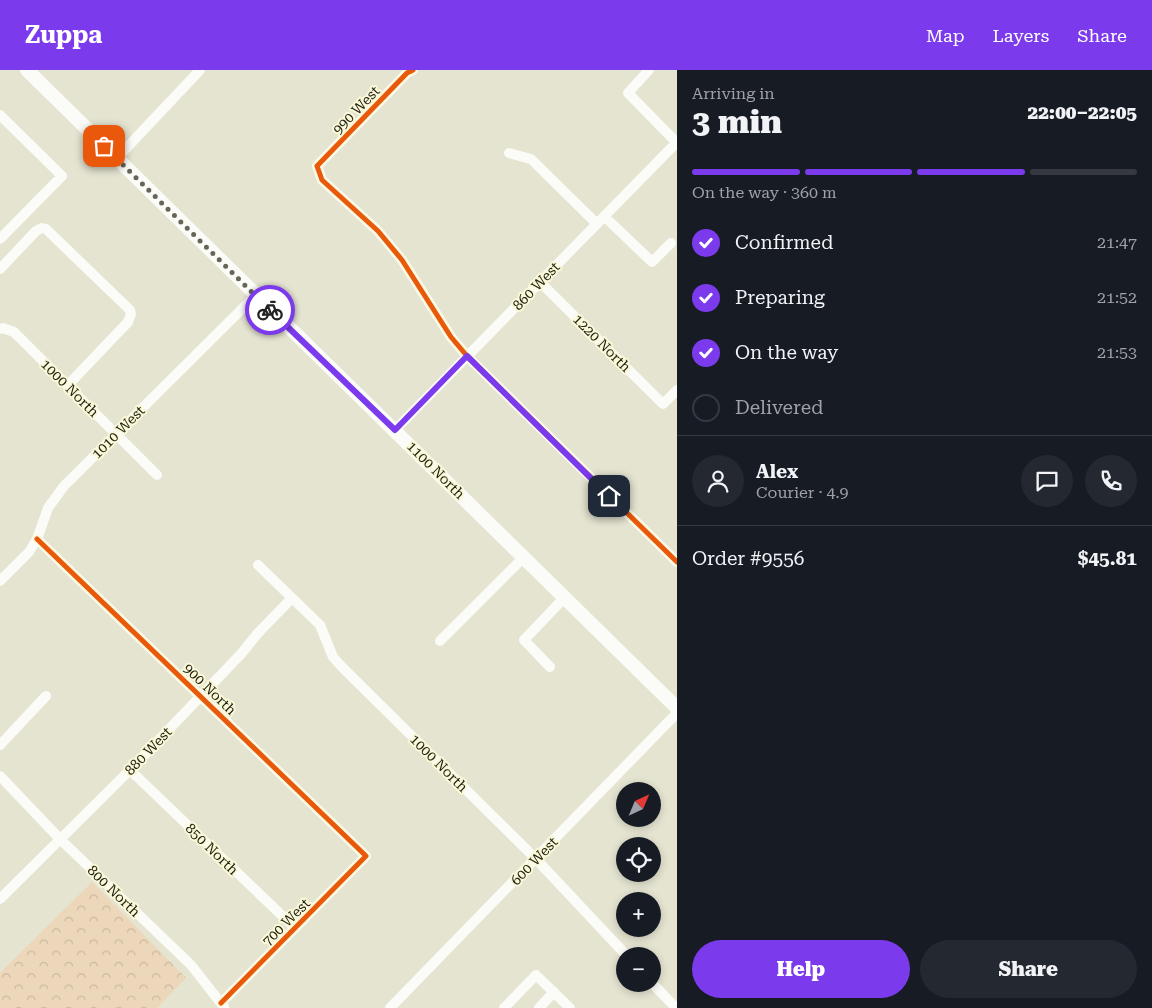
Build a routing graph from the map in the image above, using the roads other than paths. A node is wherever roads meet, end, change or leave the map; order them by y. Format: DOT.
graph roads {
  1 [pos="27,70"];
  2 [pos="200,70"];
  3 [pos="413,70"];
  4 [pos="649,70"];
  5 [pos="0,115"];
  6 [pos="677,142"];
  7 [pos="509,153"];
  8 [pos="117,158"];
  9 [pos="601,220"];
  10 [pos="0,238"];
  11 [pos="671,243"];
  12 [pos="0,269"];
  13 [pos="540,282"];
  14 [pos="256,295"];
  15 [pos="0,329"];
  16 [pos="467,356"];
  17 [pos="68,385"];
  18 [pos="677,390"];
  19 [pos="395,430"];
  20 [pos="116,434"];
  21 [pos="157,475"];
  22 [pos="37,539"];
  23 [pos="524,557"];
  24 [pos="677,562"];
  25 [pos="258,565"];
  26 [pos="0,581"];
  27 [pos="564,597"];
  28 [pos="292,598"];
  29 [pos="440,641"];
  30 [pos="550,667"];
  31 [pos="46,696"];
  32 [pos="200,696"];
  33 [pos="677,708"];
  34 [pos="677,713"];
  35 [pos="0,745"];
  36 [pos="130,770"];
  37 [pos="0,776"];
  38 [pos="60,839"];
  39 [pos="366,856"];
  40 [pos="536,859"];
  41 [pos="0,899"];
  42 [pos="295,928"];
  43 [pos="619,947"];
  44 [pos="554,992"];
  45 [pos="661,992"];
  46 [pos="222,1006"];
  47 [pos="390,1008"];
  48 [pos="504,1008"];
  49 [pos="539,1008"];
  50 [pos="570,1008"];
  51 [pos="676,1008"];
  1 -- 8 [label="main road, 1100 North"];
  2 -- 8 [label="street"];
  3 -- 16 [label="street, 990 West"];
  4 -- 6 [label="street"];
  5 -- 10 [label="street"];
  6 -- 9 [label="street, 860 West"];
  7 -- 9 [label="street"];
  8 -- 14 [label="main road, 1100 North"];
  9 -- 11 [label="street"];
  9 -- 13 [label="street, 860 West"];
  12 -- 17 [label="street"];
  13 -- 16 [label="street, 860 West"];
  13 -- 18 [label="street, 1220 North"];
  14 -- 19 [label="main road, 1100 North"];
  14 -- 20 [label="street, 1010 West"];
  15 -- 17 [label="street, 1000 North"];
  16 -- 19 [label="street, 860 West"];
  16 -- 24 [label="street"];
  17 -- 20 [label="street, 1000 North"];
  19 -- 23 [label="main road, 1100 North"];
  20 -- 21 [label="street, 1000 North"];
  20 -- 22 [label="street, 1010 West"];
  22 -- 26 [label="street, 1010 West"];
  22 -- 32 [label="street, 900 North"];
  23 -- 27 [label="main road, 1100 North"];
  23 -- 29 [label="street"];
  25 -- 28 [label="street, 1000 North"];
  27 -- 30 [label="street"];
  27 -- 33 [label="main road, 1100 North"];
  28 -- 32 [label="street, 880 West"];
  28 -- 40 [label="street, 1000 North"];
  31 -- 35 [label="street"];
  32 -- 36 [label="street, 880 West"];
  32 -- 39 [label="street, 900 North"];
  34 -- 40 [label="street, 600 West"];
  36 -- 38 [label="street, 880 West"];
  36 -- 42 [label="street, 850 North"];
  37 -- 38 [label="street, 800 North"];
  38 -- 41 [label="street, 880 West"];
  38 -- 46 [label="street, 800 North"];
  39 -- 42 [label="street, 700 West"];
  40 -- 43 [label="street, 1000 North"];
  40 -- 47 [label="street, 600 West"];
  42 -- 46 [label="street, 700 West"];
  44 -- 48 [label="street"];
  44 -- 49 [label="street"];
  44 -- 50 [label="street"];
  45 -- 51 [label="street"];
}
